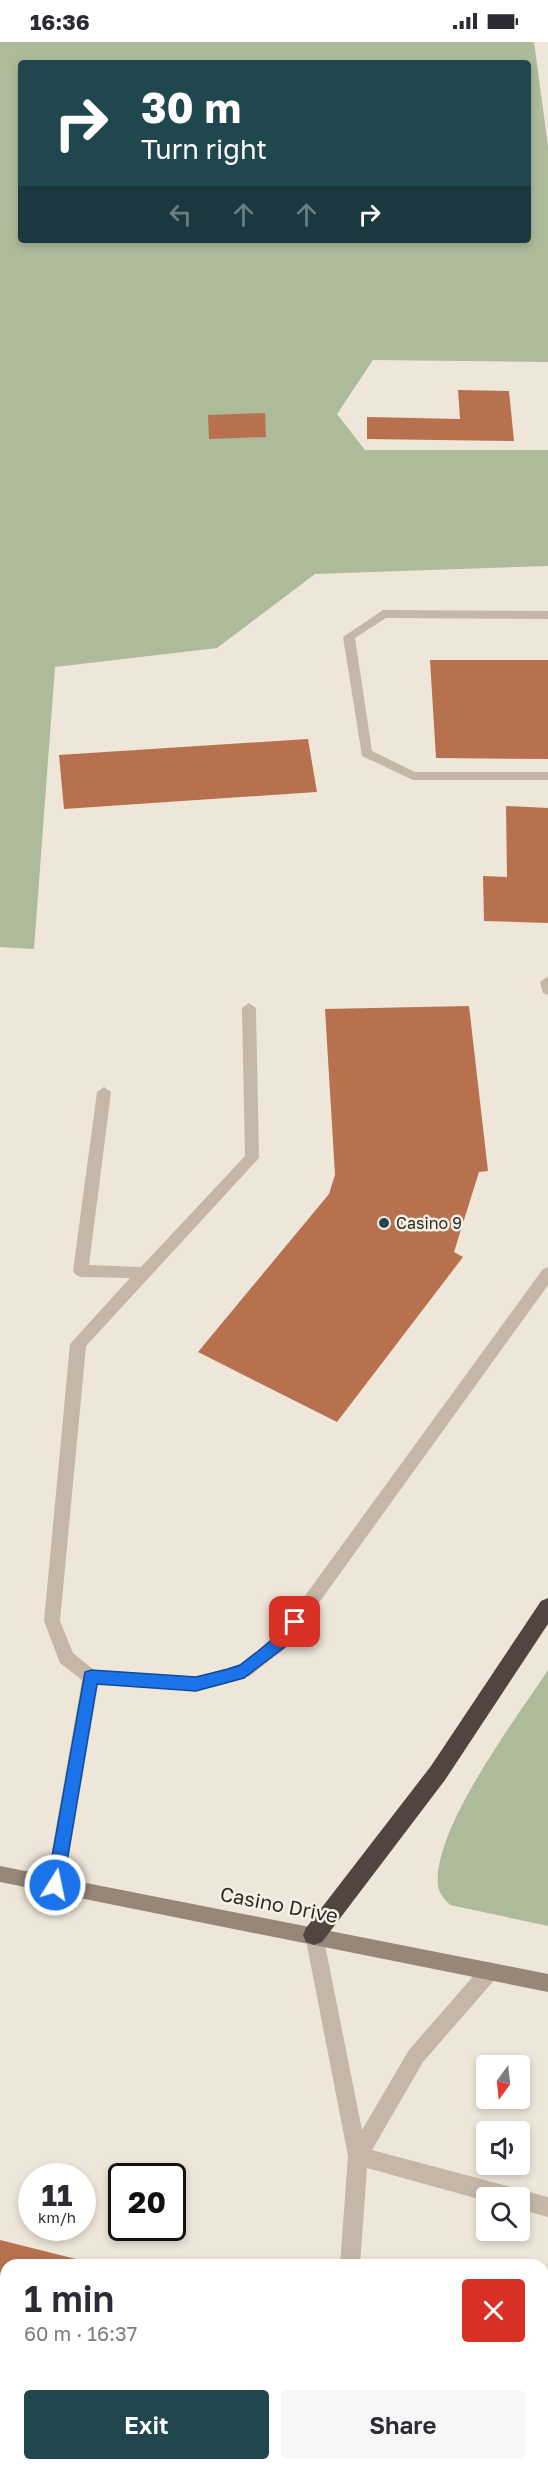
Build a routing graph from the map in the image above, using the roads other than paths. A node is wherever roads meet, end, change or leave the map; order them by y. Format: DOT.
graph roads {
  1 [pos="548,615"];
  2 [pos="548,776"];
  3 [pos="249,1008"];
  4 [pos="104,1092"];
  5 [pos="548,1273"];
  6 [pos="144,1274"];
  7 [pos="548,1607"];
  8 [pos="91,1677"];
  9 [pos="0,1874"];
  10 [pos="55,1885"];
  11 [pos="314,1935"];
  12 [pos="490,1971"];
  13 [pos="548,1983"];
  14 [pos="358,2156"];
  15 [pos="476,2188"];
  16 [pos="530,2202"];
  17 [pos="548,2207"];
  18 [pos="350,2259"];
  1 -- 2 [label="lane"];
  3 -- 6 [label="lane"];
  4 -- 6 [label="lane"];
  5 -- 8 [label="lane"];
  6 -- 8 [label="lane"];
  7 -- 11 [label="highway"];
  8 -- 10 [label="lane"];
  9 -- 10 [label="street, Casino Drive"];
  10 -- 11 [label="street, Casino Drive"];
  11 -- 12 [label="street, Casino Drive"];
  11 -- 14 [label="lane"];
  12 -- 13 [label="street, Casino Drive"];
  12 -- 14 [label="lane"];
  14 -- 15 [label="lane"];
  14 -- 18 [label="lane"];
  16 -- 17 [label="lane"];
}
